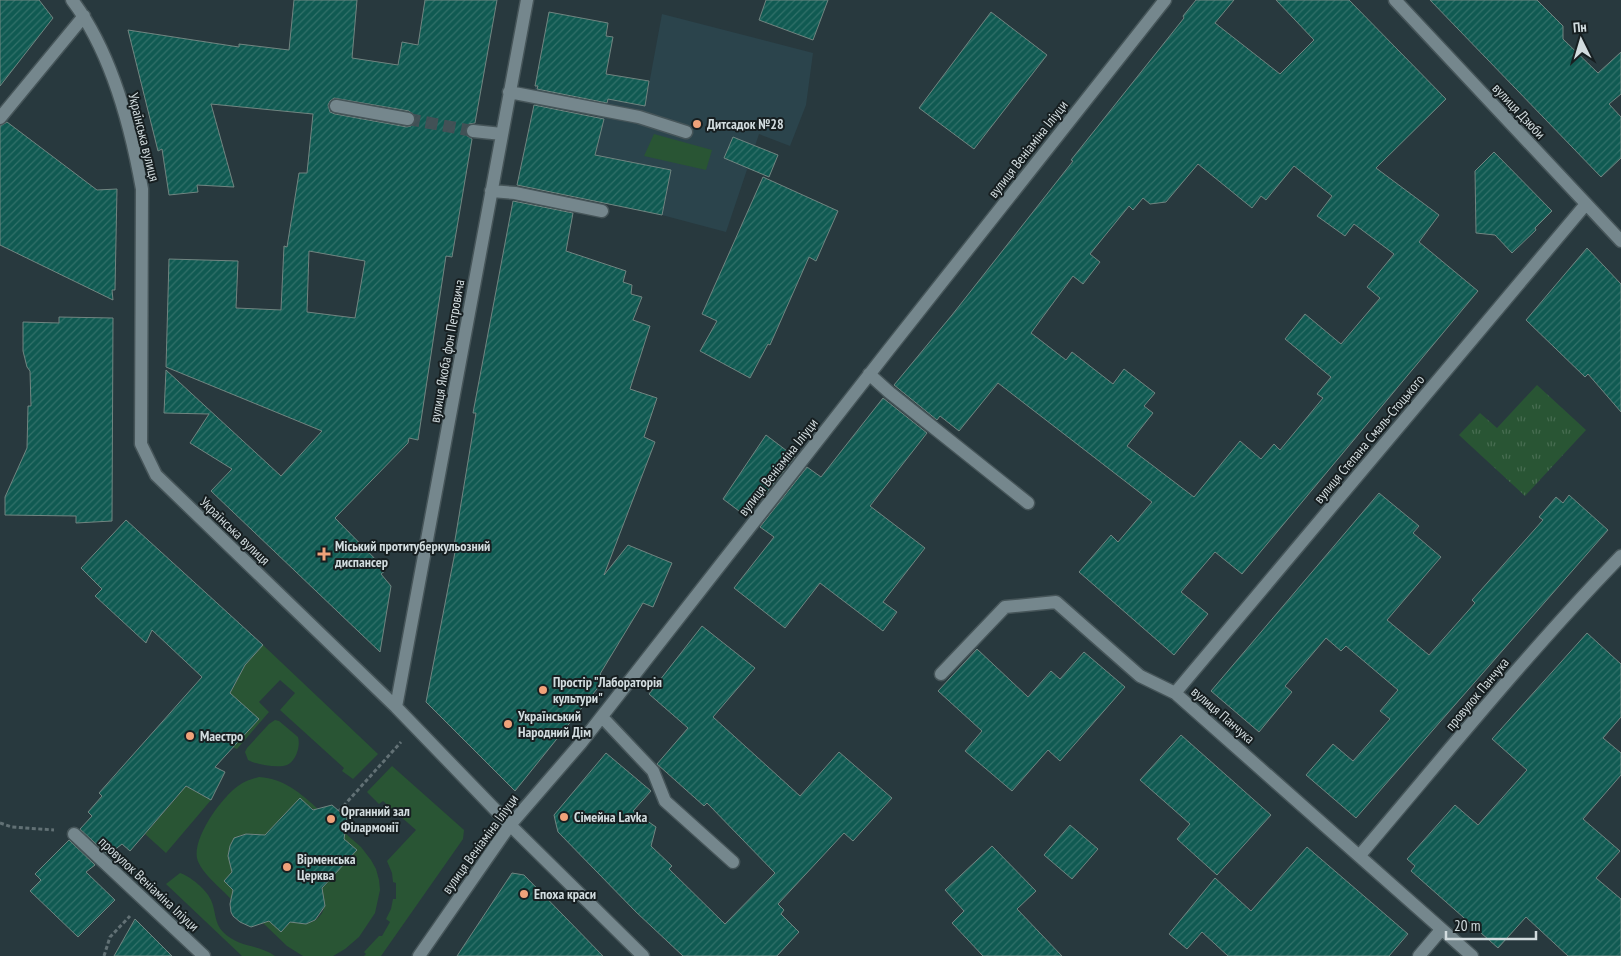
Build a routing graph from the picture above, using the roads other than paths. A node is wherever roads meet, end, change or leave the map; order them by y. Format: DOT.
graph roads {
  1 [pos="72,0"];
  2 [pos="526,0"];
  3 [pos="1165,0"];
  4 [pos="1395,0"];
  5 [pos="84,16"];
  6 [pos="509,92"];
  7 [pos="336,106"];
  8 [pos="0,118"];
  9 [pos="408,119"];
  10 [pos="473,130"];
  11 [pos="686,132"];
  12 [pos="502,134"];
  13 [pos="491,191"];
  14 [pos="1586,204"];
  15 [pos="602,211"];
  16 [pos="1621,241"];
  17 [pos="869,374"];
  18 [pos="1028,503"];
  19 [pos="1621,556"];
  20 [pos="941,674"];
  21 [pos="1175,693"];
  22 [pos="396,707"];
  23 [pos="602,716"];
  24 [pos="510,825"];
  25 [pos="74,834"];
  26 [pos="1360,855"];
  27 [pos="734,862"];
  28 [pos="1441,930"];
  29 [pos="204,956"];
  30 [pos="419,956"];
  31 [pos="643,956"];
  32 [pos="1419,956"];
  33 [pos="1472,956"];
  1 -- 5 [label="street, Українська вулиця"];
  2 -- 6 [label="street, вулиця Якоба фон Петровича"];
  3 -- 17 [label="street, вулиця Веніаміна Іліуци"];
  4 -- 14 [label="street, вулиця Дзюби"];
  5 -- 8 [label="street"];
  5 -- 22 [label="street, Українська вулиця"];
  6 -- 11 [label="street"];
  6 -- 12 [label="street, вулиця Якоба фон Петровича"];
  7 -- 9 [label="street"];
  10 -- 12 [label="street"];
  12 -- 13 [label="street, вулиця Якоба фон Петровича"];
  13 -- 15 [label="street"];
  13 -- 22 [label="street, вулиця Якоба фон Петровича"];
  14 -- 16 [label="street, вулиця Дзюби"];
  14 -- 21 [label="street, вулиця Степана Смаль-Стоцького"];
  17 -- 18 [label="street"];
  17 -- 23 [label="street, вулиця Веніаміна Іліуци"];
  19 -- 26 [label="street, провулок Панчука"];
  20 -- 21 [label="street, вулиця Панчука"];
  21 -- 26 [label="street, вулиця Панчука"];
  22 -- 24 [label="street, Українська вулиця"];
  23 -- 24 [label="street, вулиця Веніаміна Іліуци"];
  23 -- 27 [label="street"];
  24 -- 30 [label="street, вулиця Веніаміна Іліуци"];
  24 -- 31 [label="street, Українська вулиця"];
  25 -- 29 [label="street, провулок Веніаміна Іліуци"];
  26 -- 28 [label="street, вулиця Панчука"];
  28 -- 32 [label="street"];
  28 -- 33 [label="street, вулиця Панчука"];
}
